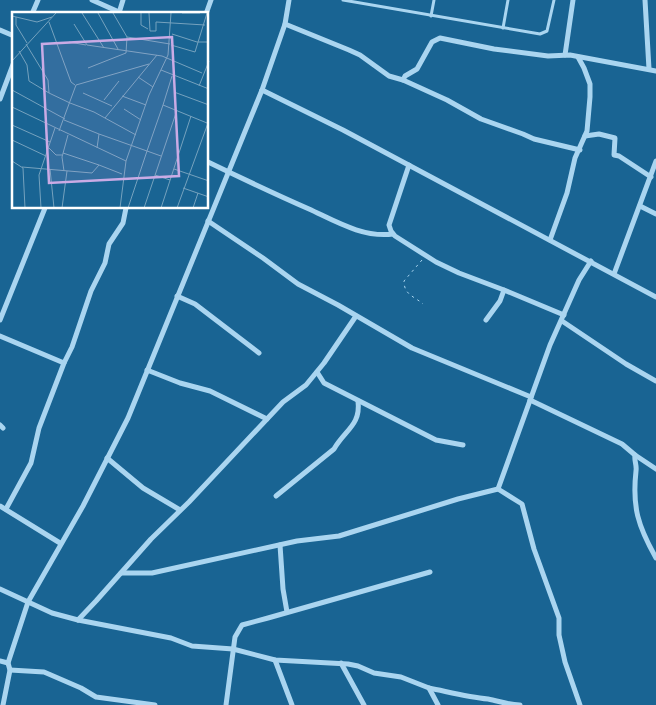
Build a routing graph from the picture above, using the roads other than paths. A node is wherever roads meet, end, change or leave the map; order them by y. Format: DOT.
graph roads {
  1 [pos="38,0"];
  2 [pos="92,0"];
  3 [pos="123,0"];
  4 [pos="212,0"];
  5 [pos="289,0"];
  6 [pos="342,0"];
  7 [pos="434,0"];
  8 [pos="508,0"];
  9 [pos="554,0"];
  10 [pos="573,0"];
  11 [pos="644,0"];
  12 [pos="33,12"];
  13 [pos="117,12"];
  14 [pos="119,12"];
  15 [pos="207,12"];
  16 [pos="431,16"];
  17 [pos="284,24"];
  18 [pos="503,28"];
  19 [pos="0,30"];
  20 [pos="12,35"];
  21 [pos="565,55"];
  22 [pos="578,57"];
  23 [pos="592,60"];
  24 [pos="12,67"];
  25 [pos="584,68"];
  26 [pos="649,69"];
  27 [pos="656,71"];
  28 [pos="402,80"];
  29 [pos="262,90"];
  30 [pos="0,99"];
  31 [pos="585,136"];
  32 [pos="580,150"];
  33 [pos="656,161"];
  34 [pos="209,162"];
  35 [pos="409,165"];
  36 [pos="228,172"];
  37 [pos="651,176"];
  38 [pos="640,206"];
  39 [pos="44,209"];
  40 [pos="126,209"];
  41 [pos="656,214"];
  42 [pos="208,221"];
  43 [pos="393,234"];
  44 [pos="550,240"];
  45 [pos="591,262"];
  46 [pos="614,274"];
  47 [pos="504,290"];
  48 [pos="177,296"];
  49 [pos="656,297"];
  50 [pos="356,316"];
  51 [pos="563,318"];
  52 [pos="0,320"];
  53 [pos="486,320"];
  54 [pos="0,336"];
  55 [pos="259,353"];
  56 [pos="64,363"];
  57 [pos="147,370"];
  58 [pos="317,372"];
  59 [pos="656,381"];
  60 [pos="531,399"];
  61 [pos="358,402"];
  62 [pos="267,419"];
  63 [pos="463,445"];
  64 [pos="636,455"];
  65 [pos="107,458"];
  66 [pos="656,469"];
  67 [pos="498,488"];
  68 [pos="276,496"];
  69 [pos="0,506"];
  70 [pos="6,509"];
  71 [pos="180,510"];
  72 [pos="60,543"];
  73 [pos="280,545"];
  74 [pos="656,558"];
  75 [pos="430,572"];
  76 [pos="121,573"];
  77 [pos="0,589"];
  78 [pos="28,602"];
  79 [pos="287,612"];
  80 [pos="78,620"];
  81 [pos="233,650"];
  82 [pos="275,660"];
  83 [pos="0,661"];
  84 [pos="8,663"];
  85 [pos="341,663"];
  86 [pos="10,670"];
  87 [pos="429,688"];
  88 [pos="3,705"];
  89 [pos="155,705"];
  90 [pos="226,705"];
  91 [pos="292,705"];
  92 [pos="364,705"];
  93 [pos="438,705"];
  94 [pos="520,705"];
  95 [pos="580,705"];
  1 -- 12 [label="street"];
  2 -- 13 [label="street"];
  3 -- 14 [label="street"];
  4 -- 15 [label="street"];
  5 -- 17 [label="street"];
  6 -- 16 [label="lane"];
  7 -- 16 [label="lane"];
  8 -- 18 [label="lane"];
  9 -- 18 [label="lane"];
  10 -- 21 [label="street"];
  11 -- 26 [label="street"];
  16 -- 18 [label="lane"];
  17 -- 28 [label="street"];
  17 -- 29 [label="street"];
  19 -- 20 [label="street"];
  21 -- 22 [label="street"];
  21 -- 28 [label="street"];
  22 -- 23 [label="street"];
  22 -- 25 [label="street"];
  23 -- 25 [label="street"];
  23 -- 26 [label="street"];
  24 -- 30 [label="street"];
  25 -- 31 [label="street"];
  26 -- 27 [label="street"];
  28 -- 32 [label="street"];
  29 -- 35 [label="street"];
  29 -- 36 [label="street"];
  31 -- 32 [label="street"];
  31 -- 37 [label="street"];
  32 -- 44 [label="street"];
  33 -- 37 [label="street"];
  34 -- 36 [label="street"];
  35 -- 43 [label="street"];
  35 -- 44 [label="street"];
  36 -- 42 [label="street"];
  36 -- 43 [label="street"];
  37 -- 38 [label="street"];
  38 -- 41 [label="street"];
  38 -- 46 [label="street"];
  39 -- 52 [label="street"];
  40 -- 56 [label="street"];
  42 -- 48 [label="street"];
  42 -- 50 [label="street"];
  43 -- 47 [label="street"];
  44 -- 45 [label="street"];
  45 -- 46 [label="street"];
  45 -- 51 [label="street"];
  46 -- 49 [label="street"];
  47 -- 51 [label="street"];
  47 -- 53 [label="street"];
  48 -- 55 [label="street"];
  48 -- 57 [label="street"];
  50 -- 58 [label="street"];
  50 -- 60 [label="street"];
  51 -- 59 [label="street"];
  51 -- 60 [label="street"];
  54 -- 56 [label="street"];
  56 -- 70 [label="street"];
  57 -- 62 [label="street"];
  57 -- 65 [label="street"];
  58 -- 61 [label="street"];
  58 -- 62 [label="street"];
  60 -- 64 [label="street"];
  60 -- 67 [label="street"];
  61 -- 63 [label="street"];
  61 -- 68 [label="street"];
  62 -- 71 [label="street"];
  64 -- 66 [label="street"];
  64 -- 74 [label="street"];
  65 -- 71 [label="street"];
  65 -- 72 [label="street"];
  67 -- 73 [label="street"];
  67 -- 95 [label="street"];
  69 -- 70 [label="street"];
  70 -- 72 [label="street"];
  71 -- 76 [label="street"];
  72 -- 78 [label="street"];
  73 -- 76 [label="street"];
  73 -- 79 [label="street"];
  75 -- 79 [label="street"];
  76 -- 80 [label="street"];
  77 -- 78 [label="street"];
  78 -- 80 [label="street"];
  78 -- 84 [label="street"];
  79 -- 81 [label="street"];
  80 -- 81 [label="street"];
  81 -- 82 [label="street"];
  81 -- 90 [label="street"];
  82 -- 85 [label="street"];
  82 -- 91 [label="street"];
  83 -- 84 [label="street"];
  84 -- 86 [label="street"];
  85 -- 87 [label="street"];
  85 -- 92 [label="street"];
  86 -- 88 [label="street"];
  86 -- 89 [label="street"];
  87 -- 93 [label="street"];
  87 -- 94 [label="street"];
}
